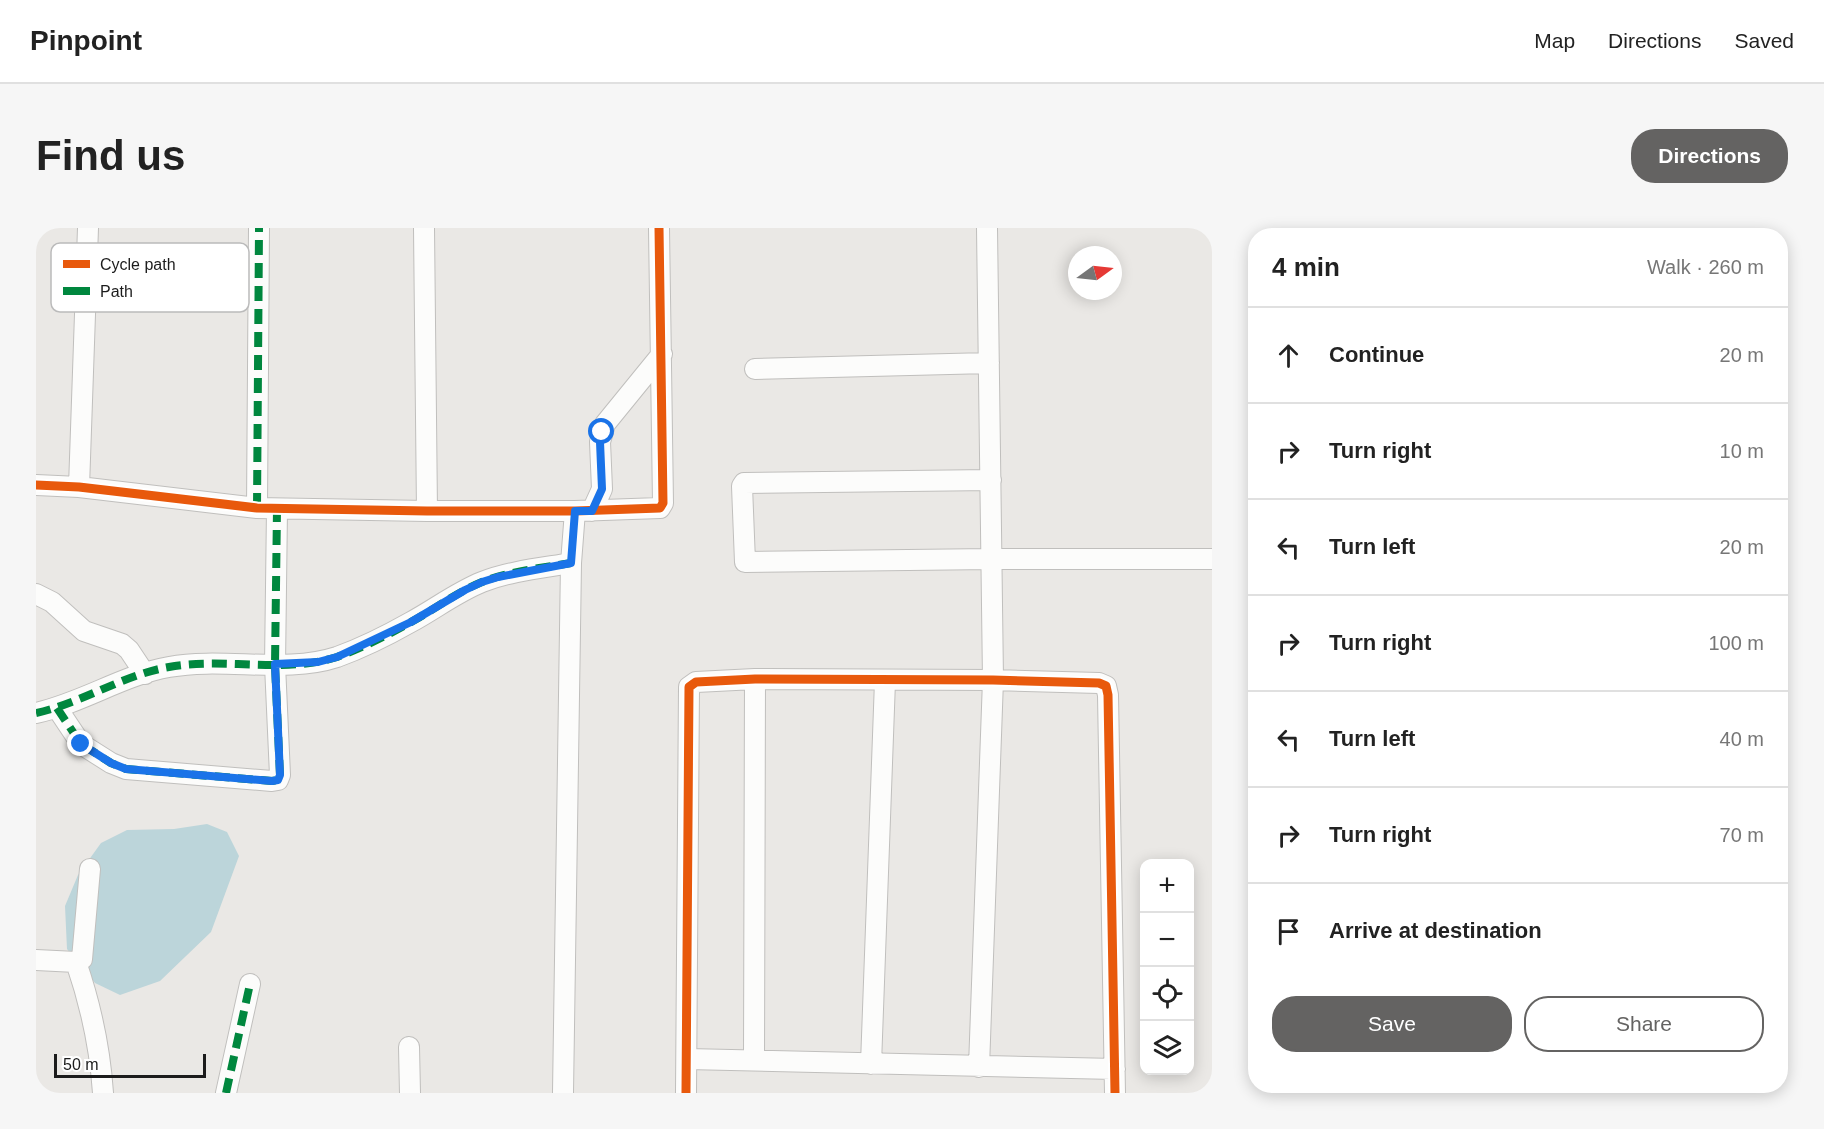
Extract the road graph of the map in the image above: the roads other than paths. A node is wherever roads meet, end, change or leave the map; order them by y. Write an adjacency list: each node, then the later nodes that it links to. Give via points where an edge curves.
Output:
1 (88, 228): 6 (street)
2 (259, 228): 14 (street)
3 (424, 228): 16 (street)
4 (659, 228): 8 (street)
5 (987, 228): 9 (street)
6 (87, 243)
7 (85, 312): 13 (street)
8 (663, 354): 17 (street, via 605,424 600,442 602,489); 17 (street, via 663,506)
9 (989, 363): 10 (street); 11 (street)
10 (755, 369)
11 (991, 480): 18 (street); 18 (street, via 742,486 745,563)
12 (36, 485): 13 (street)
13 (79, 487): 14 (street)
14 (257, 508): 15 (street)
15 (277, 509): 16 (street); 22 (street)
16 (427, 511): 17 (street)
17 (583, 511): 20 (street)
18 (991, 559): 19 (street); 25 (street)
19 (1212, 559)
20 (571, 563): 22 (street, via 482,582 337,657); 42 (street)
21 (36, 594): 23 (street, via 52,602 84,631 122,644)
22 (275, 664): 23 (street, via 220,662 169,667); 27 (street, via 280,775 276,781 126,769 81,744)
23 (145, 674): 27 (street)
24 (755, 679): 26 (street); 34 (street, via 696,681 689,687); 35 (street)
25 (993, 680): 26 (street); 37 (street); 38 (street, via 1106,686)
26 (885, 681): 36 (street)
27 (57, 708): 28 (street)
28 (36, 712)
29 (90, 868): 31 (street, via 83,957)
30 (36, 960): 31 (street)
31 (76, 962): 39 (street, via 93,1017)
32 (250, 984): 40 (street)
33 (409, 1047): 41 (street)
34 (687, 1059): 35 (street); 43 (street)
35 (754, 1060): 36 (street)
36 (871, 1064): 37 (street)
37 (979, 1067): 38 (street)
38 (1115, 1069): 44 (street)
39 (103, 1093)
40 (226, 1093)
41 (410, 1093)
42 (562, 1093)
43 (686, 1093)
44 (1115, 1093)

